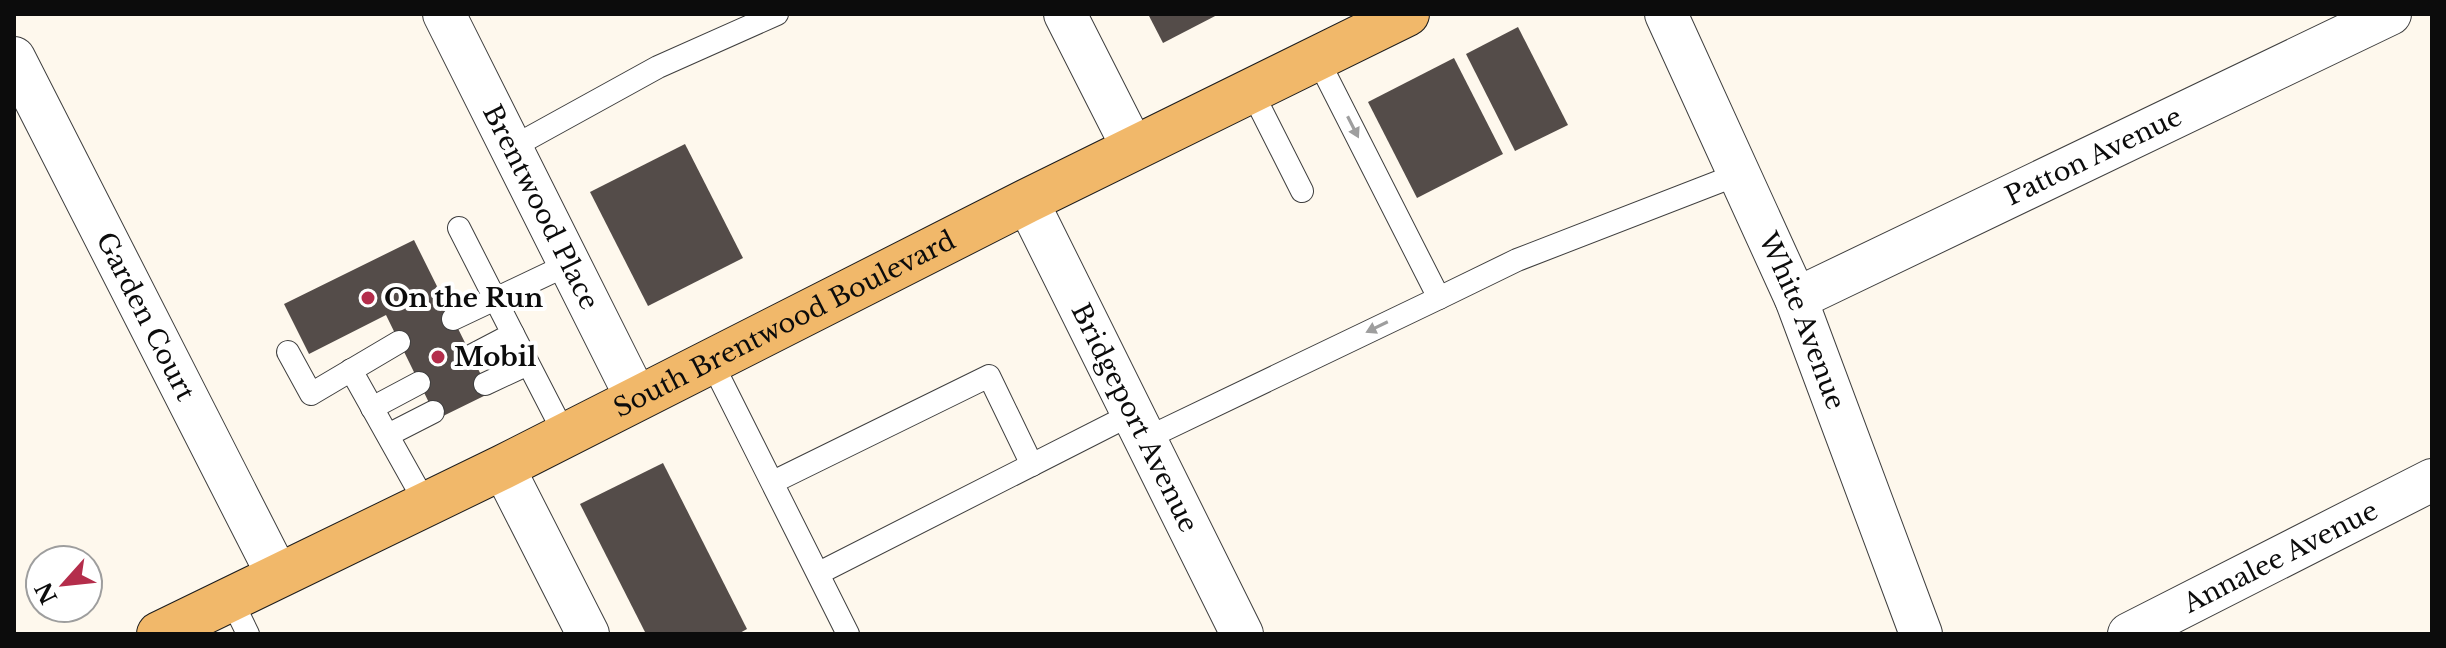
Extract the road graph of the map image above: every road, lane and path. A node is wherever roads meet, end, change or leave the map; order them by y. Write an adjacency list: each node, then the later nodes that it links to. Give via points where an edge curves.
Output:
1 (444, 14): 10 (street, Brentwood Place)
2 (777, 14): 10 (lane, via 658,67)
3 (1065, 14): 11 (street)
4 (1407, 14): 8 (main road, South Brentwood Boulevard)
5 (1666, 14): 12 (street, White Avenue)
6 (2390, 14): 19 (street, Patton Avenue)
7 (14, 58): 42 (street, Garden Court)
8 (1317, 58): 9 (main road, South Brentwood Boulevard); 17 (lane, one-way to 17)
9 (1251, 90): 11 (main road, South Brentwood Boulevard); 13 (lane)
10 (511, 148): 16 (street, Brentwood Place)
11 (1133, 148): 14 (main road, South Brentwood Boulevard)
12 (1739, 174): 17 (lane, via 1517,260); 19 (street, White Avenue)
13 (1302, 191)
14 (1027, 201): 25 (main road, South Brentwood Boulevard); 33 (street, Bridgeport Avenue)
15 (459, 228): 18 (lane)
16 (569, 264): 18 (lane); 30 (street, Brentwood Place)
17 (1439, 298): 33 (lane, one-way to 33)
18 (495, 299): 20 (lane); 21 (lane)
19 (1796, 299): 48 (street, White Avenue)
20 (453, 319)
21 (513, 334): 24 (lane); 26 (lane)
22 (399, 342): 27 (lane)
23 (288, 352): 27 (lane, via 311,394)
24 (471, 356)
25 (711, 361): 30 (main road, South Brentwood Boulevard); 39 (lane)
26 (528, 364): 29 (lane); 35 (lane)
27 (351, 370): 31 (lane)
28 (419, 383): 31 (lane)
29 (485, 384)
30 (637, 399): 35 (main road, South Brentwood Boulevard)
31 (372, 408): 34 (lane)
32 (433, 412): 34 (lane)
33 (1139, 426): 36 (lane); 47 (street, Bridgeport Avenue)
34 (388, 435): 40 (lane)
35 (565, 435): 37 (main road, South Brentwood Boulevard)
36 (1032, 465): 39 (lane, via 989,376); 41 (lane)
37 (503, 467): 40 (main road, South Brentwood Boulevard); 45 (street)
38 (2432, 480): 49 (street, Annalee Avenue)
39 (773, 482): 41 (lane)
40 (426, 504): 42 (main road, South Brentwood Boulevard)
41 (819, 573): 46 (lane)
42 (278, 576): 43 (main road, South Brentwood Boulevard)
43 (240, 616): 44 (main road, South Brentwood Boulevard)
44 (159, 634)
45 (588, 634)
46 (849, 634)
47 (1242, 634)
48 (1921, 634)
49 (2129, 634)

